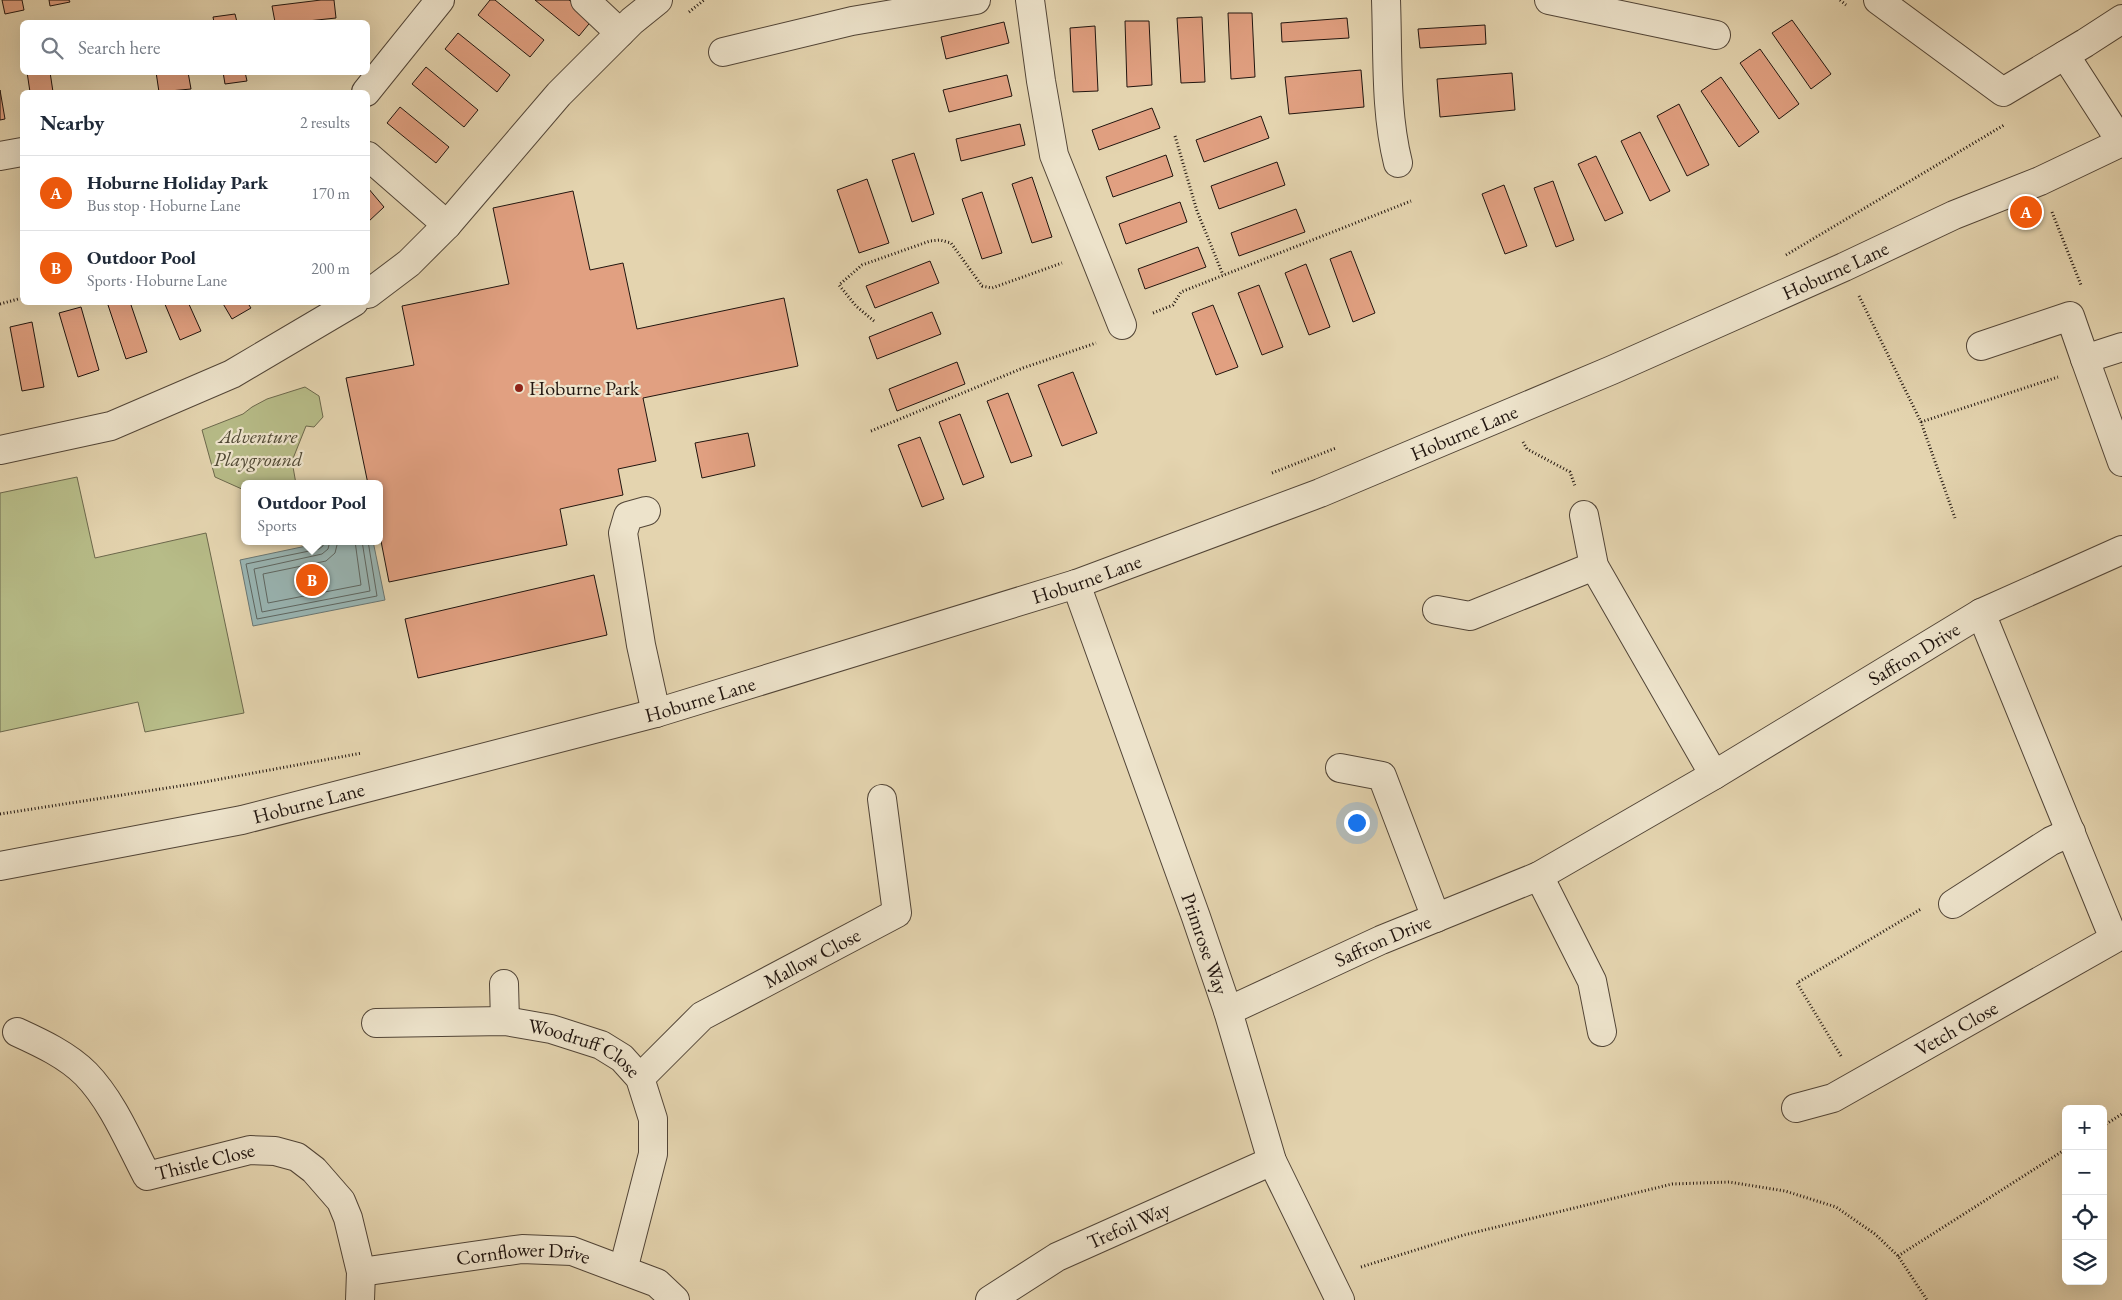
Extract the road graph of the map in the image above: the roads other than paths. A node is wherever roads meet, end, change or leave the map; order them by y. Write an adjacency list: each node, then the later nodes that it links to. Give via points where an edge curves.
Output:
1 (440, 0): 14 (street)
2 (585, 0): 10 (street)
3 (658, 0): 10 (street)
4 (976, 0): 12 (street, via 852,21)
5 (1030, 0): 23 (street, via 1054,155 1093,251)
6 (1386, 0): 19 (street, via 1390,95)
7 (1548, 0): 11 (street)
8 (1878, 0): 13 (street, via 2003,92)
9 (2122, 18): 13 (street)
10 (620, 33): 20 (street, via 559,94)
11 (1716, 35)
12 (723, 52)
13 (2064, 55): 15 (street)
14 (368, 90)
15 (2122, 142): 33 (street, Hoburne Lane, via 1612,370 1320,493)
16 (20, 152): 17 (street)
17 (0, 156)
18 (370, 158): 20 (street)
19 (1398, 163)
20 (447, 225): 21 (street, via 409,263)
21 (370, 292)
22 (349, 305): 27 (street, via 232,374 122,422)
23 (1112, 333)
24 (1981, 346): 26 (street, via 2070,316)
25 (2122, 347): 26 (street)
26 (2086, 364): 28 (street)
27 (0, 450)
28 (2122, 462)
29 (646, 511): 36 (street, via 628,516 622,534)
30 (1584, 515): 32 (street)
31 (2122, 550): 35 (street, Saffron Drive)
32 (1594, 566): 34 (street, via 1470,616); 38 (street)
33 (1076, 584): 36 (street, Hoburne Lane); 47 (street, Primrose Way)
34 (1437, 610)
35 (1981, 613): 38 (street, Saffron Drive); 40 (street, Vetch Close)
36 (656, 713): 41 (street, Hoburne Lane, via 242,820)
37 (1340, 768): 44 (street, via 1382,776)
38 (1714, 775): 42 (street, Saffron Drive)
39 (882, 798): 52 (street, Mallow Close, via 897,913 702,1016)
40 (2071, 832): 43 (street, via 2051,841); 45 (street, Vetch Close)
41 (0, 866)
42 (1539, 876): 44 (street, Saffron Drive); 51 (street, via 1592,980)
43 (1953, 904)
44 (1436, 918): 47 (street, Saffron Drive, via 1380,940)
45 (2118, 948): 53 (street, Vetch Close, via 1833,1098)
46 (504, 984): 48 (street, Woodruff Close)
47 (1228, 1011): 54 (street, Primrose Way)
48 (505, 1020): 49 (street, Woodruff Close); 52 (street, Woodruff Close, via 551,1029 602,1045 622,1058)
49 (376, 1023)
50 (17, 1032): 56 (street, Thistle Close, via 54,1050 85,1074 107,1101 147,1176 250,1150 275,1151 296,1157 314,1170 341,1200)
51 (1602, 1032)
52 (640, 1078): 55 (street, Woodruff Close, via 653,1119 653,1154)
53 (1796, 1108)
54 (1272, 1161): 57 (street, Primrose Way); 60 (street, Trefoil Way, via 1057,1258)
55 (623, 1270): 56 (street, Cornflower Drive, via 572,1251 522,1249); 59 (street, Cornflower Drive, via 657,1283)
56 (361, 1272): 58 (street, Thistle Close)
57 (1334, 1289)
58 (360, 1300)
59 (675, 1300)
60 (990, 1300)

